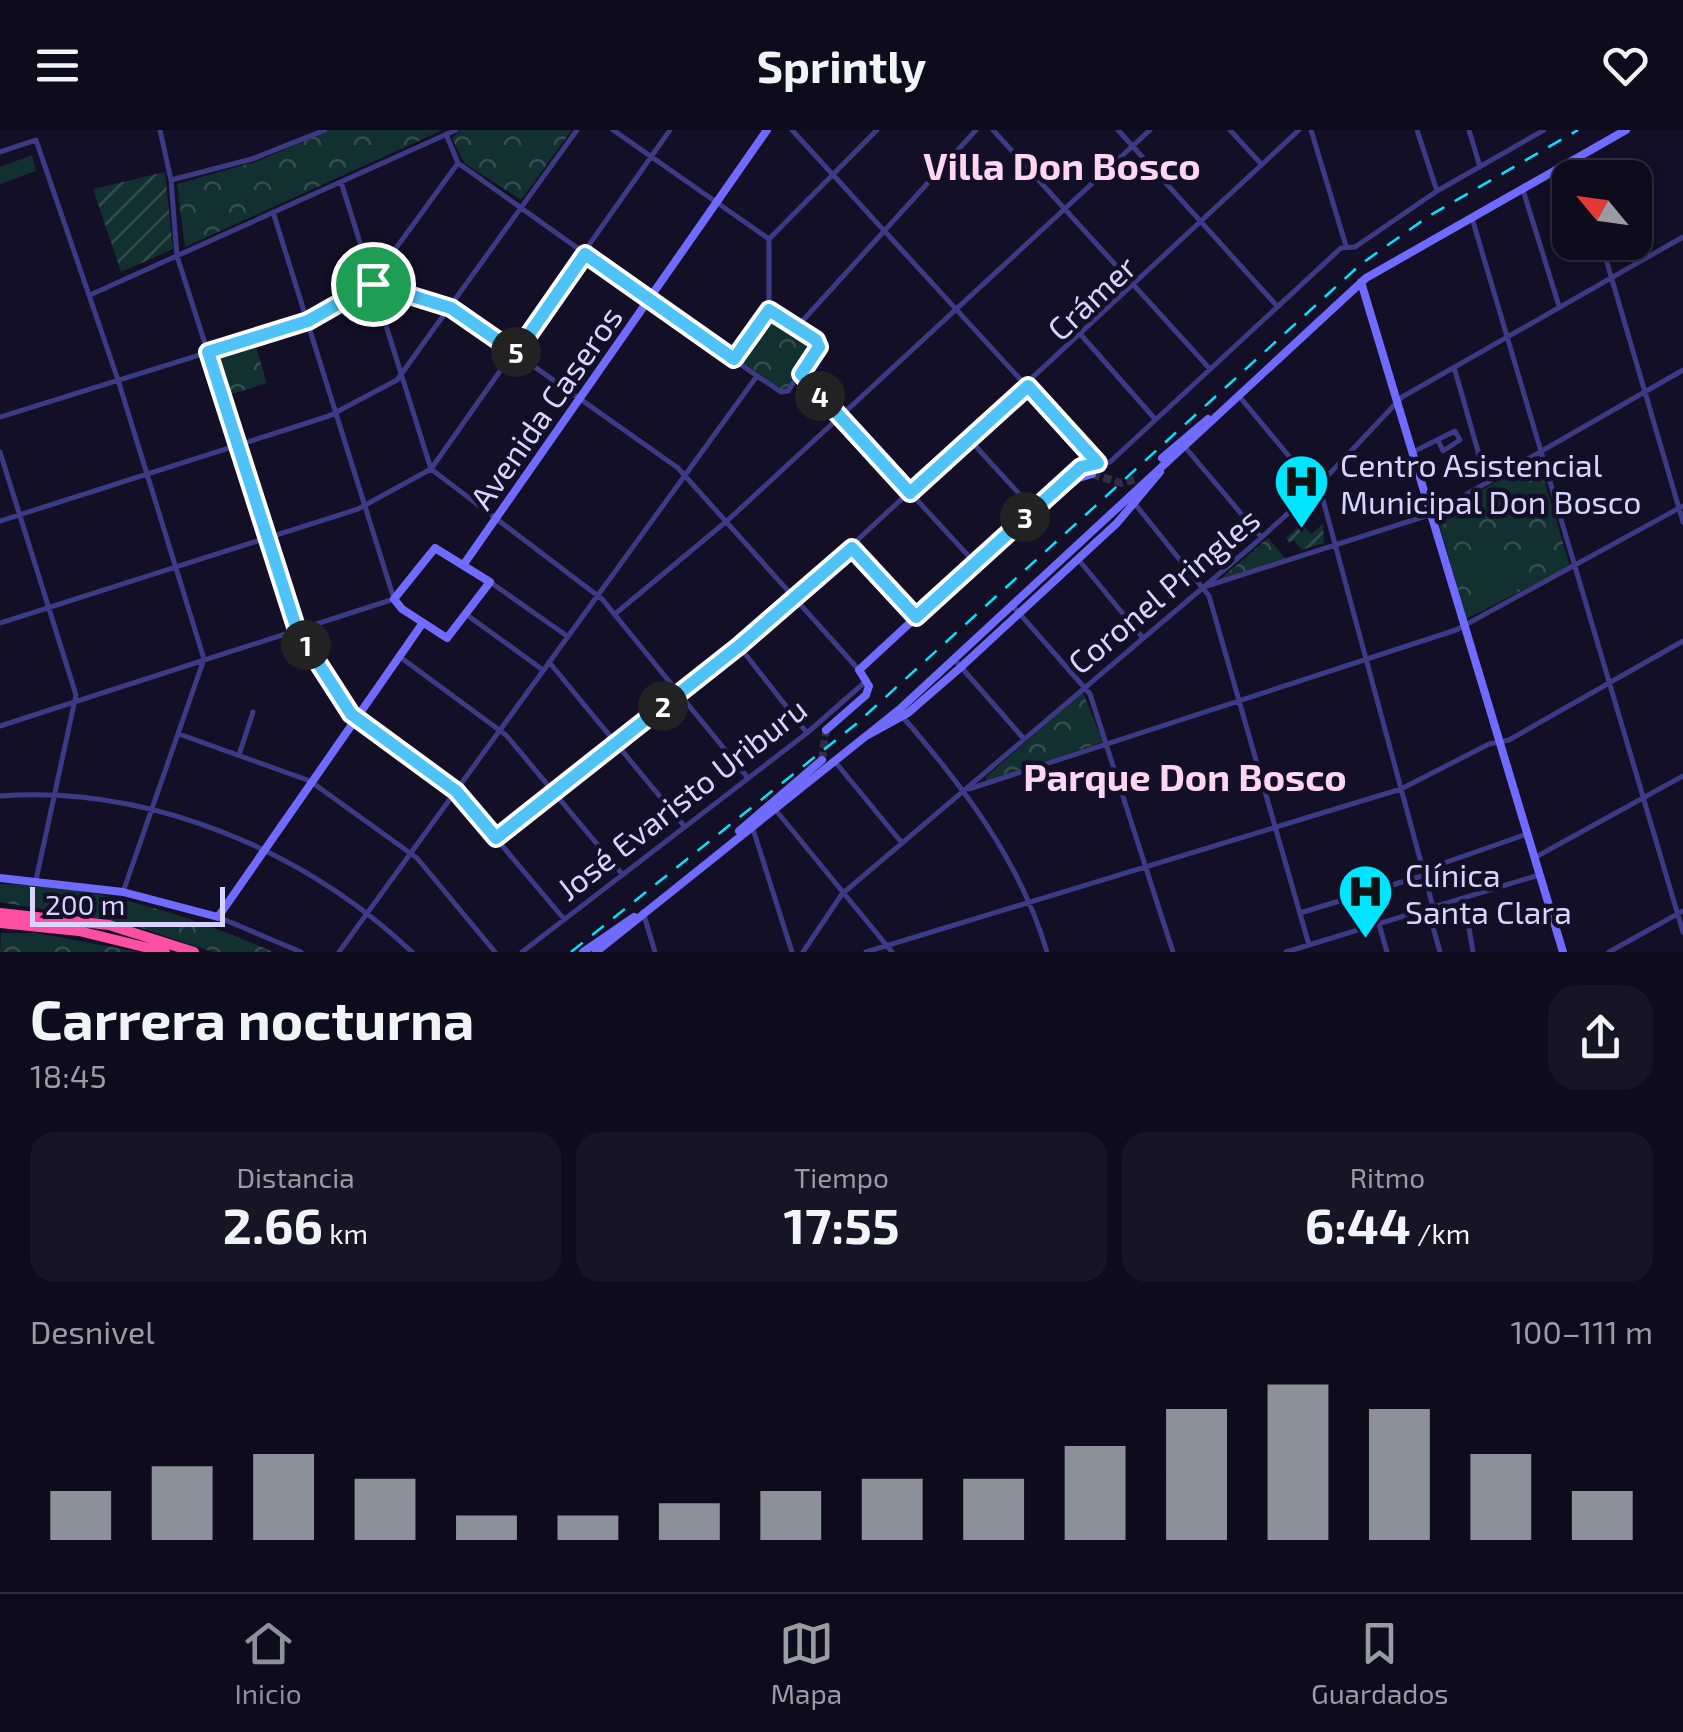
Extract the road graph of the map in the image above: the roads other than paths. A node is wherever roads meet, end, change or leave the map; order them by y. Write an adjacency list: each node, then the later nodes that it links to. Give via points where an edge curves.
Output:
1 (160, 130): 30 (street)
2 (325, 130): 30 (street, via 252,159)
3 (456, 130): 21 (street)
4 (577, 130): 35 (street)
5 (613, 130): 24 (street)
6 (670, 130): 24 (street)
7 (767, 130): 34 (street, Avenida Caseros)
8 (792, 130): 29 (street)
9 (878, 130): 29 (street)
10 (976, 130): 40 (street)
11 (992, 130): 36 (street)
12 (1118, 130): 22 (street)
13 (1150, 130): 22 (street)
14 (1230, 130): 27 (street)
15 (1299, 130): 27 (street, Crámer)
16 (1311, 130): 43 (street)
17 (1416, 130): 33 (street)
18 (1469, 130): 28 (street)
19 (1544, 130): 28 (street)
20 (1626, 130): 25 (street)
21 (446, 134): 26 (street); 31 (street)
22 (1133, 146): 36 (street); 39 (street)
23 (0, 152): 51 (street, via 36,140)
24 (652, 157): 34 (street); 44 (street)
25 (1576, 159): 32 (street)
26 (458, 163): 35 (street); 49 (street)
27 (1262, 165): 39 (street, Crámer)
28 (1480, 167): 33 (street)
29 (836, 177): 40 (street); 42 (street)
30 (171, 180): 45 (street)
31 (341, 182): 37 (street); 49 (street)
32 (1523, 190): 38 (street); 54 (street)
33 (1437, 191): 43 (street, via 1355,247)
34 (718, 202): 42 (street); 52 (street, Avenida Caseros)
35 (522, 208): 44 (street); 55 (street)
36 (1066, 210): 50 (street); 56 (street)
37 (274, 212): 45 (street); 58 (street)
38 (1472, 218): 48 (street); 61 (street)
39 (1203, 222): 50 (street, Crámer); 53 (street)
40 (885, 231): 56 (street); 59 (street)
41 (1683, 237): 47 (street, Coronel Pringles)
42 (770, 239): 57 (street)
43 (1346, 246): 53 (street)
44 (585, 254): 52 (street); 63 (street)
45 (178, 256): 51 (street); 62 (street)
46 (1606, 260): 47 (street)
47 (1611, 277): 54 (street, Coronel Pringles); 73 (street)
48 (1361, 282): 74 (street); 76 (street)
49 (373, 284): 55 (street); 58 (street); 69 (street)
50 (1136, 286): 60 (street, Crámer); 66 (street)
51 (90, 294): 71 (street)
52 (652, 299): 64 (street); 75 (street, Avenida Caseros)
53 (1278, 306): 66 (street)
54 (1560, 307): 61 (street, Coronel Pringles)
55 (451, 308): 63 (street); 69 (street)
56 (957, 309): 72 (street); 80 (street)
57 (769, 310): 59 (street); 64 (street)
58 (308, 321): 62 (street); 78 (street)
59 (796, 328): 68 (street, via 819,347)
60 (1082, 336): 72 (street, Crámer); 81 (street)
61 (1506, 338): 65 (street, Coronel Pringles); 89 (street)
62 (208, 352): 71 (street); 84 (street)
63 (516, 353): 75 (street); 92 (street)
64 (734, 359): 70 (street)
65 (1454, 367): 76 (street, Coronel Pringles); 97 (street)
66 (1210, 369): 81 (street)
67 (1683, 370): 73 (street)
68 (801, 374): 70 (street, via 781,392); 80 (street)
69 (402, 376): 78 (street); 92 (street)
70 (756, 376): 94 (street)
71 (118, 380): 79 (street); 93 (street)
72 (1028, 386): 82 (street, Crámer); 87 (street)
73 (1645, 391): 89 (street); 102 (street)
74 (1239, 396): 77 (street); 98 (street)
75 (581, 398): 94 (street); 106 (street, Avenida Caseros)
76 (1398, 400): 88 (street); 98 (street, Coronel Pringles)
77 (1229, 406): 85 (street); 96 (street)
78 (336, 413): 84 (street); 101 (street)
79 (0, 417)
80 (840, 418): 99 (street); 107 (street)
81 (1155, 419): 90 (street, via 1110,462)
82 (969, 439): 99 (street, Crámer); 103 (street)
83 (1438, 440): 88 (street)
84 (238, 444): 93 (street); 112 (street)
85 (1182, 448): 100 (street); 111 (street)
86 (0, 452): 105 (street)
87 (1087, 452): 90 (street); 91 (street)
88 (1413, 452): 104 (street)
89 (1540, 452): 97 (street); 119 (street)
90 (1098, 463): 91 (street)
91 (1081, 467): 103 (street)
92 (431, 469): 101 (street); 106 (street)
93 (146, 474): 105 (street); 118 (street)
94 (686, 474): 107 (street); 122 (street)
95 (1092, 474): 110 (street)
96 (1137, 480)
97 (1487, 483): 104 (street)
98 (1317, 487): 111 (street, Coronel Pringles); 113 (street)
99 (910, 493): 114 (street, Crámer); 116 (street)
100 (1131, 499): 115 (street); 121 (street)
101 (366, 506): 112 (street); 124 (street)
102 (1681, 508): 109 (street); 119 (street)
103 (1033, 509): 110 (street)
104 (1432, 514): 113 (street); 133 (street)
105 (19, 515): 108 (street); 126 (street)
106 (496, 519): 117 (street, Avenida Caseros); 122 (street)
107 (728, 520): 123 (street); 129 (street)
108 (0, 521)
109 (1683, 522)
110 (1013, 528): 116 (street)
111 (1261, 538): 121 (street, Coronel Pringles)
112 (268, 539): 118 (street); 134 (street)
113 (1336, 546): 121 (street); 141 (street)
114 (852, 548): 123 (street, Crámer); 130 (street)
115 (1075, 555): 125 (street); 127 (street); 136 (street)
116 (975, 563): 130 (street)
117 (464, 564): 120 (street); 124 (street, via 435,548)
118 (174, 568): 126 (street); 142 (street)
119 (1575, 568): 133 (street); 149 (street)
120 (490, 582): 128 (street); 135 (street)
121 (1204, 587): 136 (street, Coronel Pringles); 152 (street)
122 (597, 595): 129 (street); 135 (street)
123 (796, 598): 138 (street, Crámer); 146 (street)
124 (394, 599): 132 (street); 134 (street)
125 (1012, 605): 127 (street); 140 (street)
126 (50, 607): 131 (street); 153 (street)
127 (1019, 613): 144 (street); 150 (street)
128 (467, 614): 132 (street, via 442,638); 145 (street)
129 (614, 614): 151 (street)
130 (916, 617): 146 (street)
131 (0, 623)
132 (422, 624): 139 (street)
133 (1465, 625): 141 (street); 166 (street)
134 (297, 630): 142 (street); 157 (street)
135 (567, 636): 143 (street)
136 (1143, 638): 150 (street, Coronel Pringles)
137 (1683, 641): 149 (street)
138 (739, 646): 151 (street, Crámer); 162 (street)
139 (400, 657): 157 (street); 159 (street)
140 (954, 659): 144 (street); 147 (street)
141 (1368, 659): 152 (street); 174 (street)
142 (204, 660): 153 (street); 161 (street)
143 (549, 662): 145 (street); 165 (street)
144 (961, 667): 154 (street); 164 (street)
145 (543, 670): 159 (street)
146 (859, 670): 148 (street)
147 (935, 676): 154 (street); 163 (street)
148 (866, 678): 160 (street, via 866,695); 162 (street, José Evaristo Uriburu)
149 (1607, 684): 166 (street); 180 (street)
150 (1085, 687): 164 (street, Coronel Pringles); 167 (street)
151 (679, 693): 165 (street, Crámer); 172 (street)
152 (1240, 700): 167 (street); 185 (street)
153 (76, 702): 158 (street); 178 (street)
154 (911, 710): 156 (street)
155 (253, 712): 168 (street)
156 (900, 714): 163 (street); 175 (street)
157 (355, 718): 173 (street); 176 (street)
158 (0, 726)
159 (500, 730): 176 (street); 177 (street)
160 (826, 730)
161 (180, 734): 168 (street); 181 (street)
162 (808, 734): 172 (street, José Evaristo Uriburu)
163 (864, 736): 170 (street)
164 (1024, 740): 175 (street, Coronel Pringles)
165 (617, 742): 177 (street, Crámer); 183 (street)
166 (1499, 742): 174 (street); 186 (street)
167 (1108, 744): 175 (street); 193 (street)
168 (239, 755): 173 (street)
169 (822, 760): 188 (street, via 751,817)
170 (834, 760): 182 (street); 189 (street)
171 (1683, 776): 180 (street)
172 (748, 778): 183 (street, José Evaristo Uriburu)
173 (310, 781): 190 (street); 191 (street)
174 (1402, 789): 185 (street); 194 (street)
175 (966, 790): 189 (street, Coronel Pringles); 203 (street)
176 (456, 791): 187 (street); 191 (street)
177 (554, 792): 187 (street, Crámer); 195 (street)
178 (56, 793): 179 (street); 181 (street); 198 (street)
179 (0, 796)
180 (1644, 799): 192 (street); 205 (street)
181 (153, 808): 190 (street); 199 (street)
182 (774, 808): 184 (street); 200 (street)
183 (685, 826): 195 (street, José Evaristo Uriburu)
184 (752, 826): 188 (street); 228 (street)
185 (1276, 827): 193 (street); 208 (street)
186 (1527, 834): 192 (street); 194 (street)
187 (496, 838): 211 (street)
188 (734, 839): 207 (street)
189 (902, 843): 200 (street, Coronel Pringles)
190 (263, 849): 206 (street); 210 (street)
191 (410, 852): 206 (street); 223 (street)
192 (1534, 858): 196 (street)
193 (1148, 867): 203 (street); 217 (street)
194 (1424, 872): 201 (street); 204 (street)
195 (622, 874): 211 (street, José Evaristo Uriburu)
196 (1539, 875): 202 (street); 236 (street)
197 (0, 878): 198 (street)
198 (36, 880): 199 (street)
199 (123, 892): 210 (street)
200 (842, 894): 216 (street); 229 (street, Coronel Pringles)
201 (1363, 894): 208 (street); 209 (street)
202 (1464, 898): 204 (street); 235 (street)
203 (1032, 902): 216 (street); 231 (street)
204 (1431, 908): 213 (street); 234 (street)
205 (1680, 912): 214 (street); 237 (street)
206 (367, 913): 221 (street); 222 (street)
207 (640, 913): 225 (street); 226 (street); 227 (street)
208 (1300, 913): 215 (street)
209 (1370, 915)
210 (218, 917): 220 (street)
211 (564, 920): 224 (street, José Evaristo Uriburu)
212 (1, 921): 218 (highway); 219 (highway, via 109,925)
213 (1380, 924): 215 (street); 233 (street)
214 (1683, 932)
215 (1309, 946): 232 (street)
216 (889, 949): 230 (street)
217 (1171, 951)
218 (165, 952)
219 (194, 952)
220 (300, 952)
221 (339, 952)
222 (412, 952)
223 (495, 952)
224 (522, 952)
225 (584, 952)
226 (596, 952)
227 (655, 952)
228 (792, 952)
229 (803, 952)
230 (866, 952)
231 (1047, 952)
232 (1286, 952)
233 (1388, 952)
234 (1440, 952)
235 (1473, 952)
236 (1563, 952)
237 (1609, 952)

